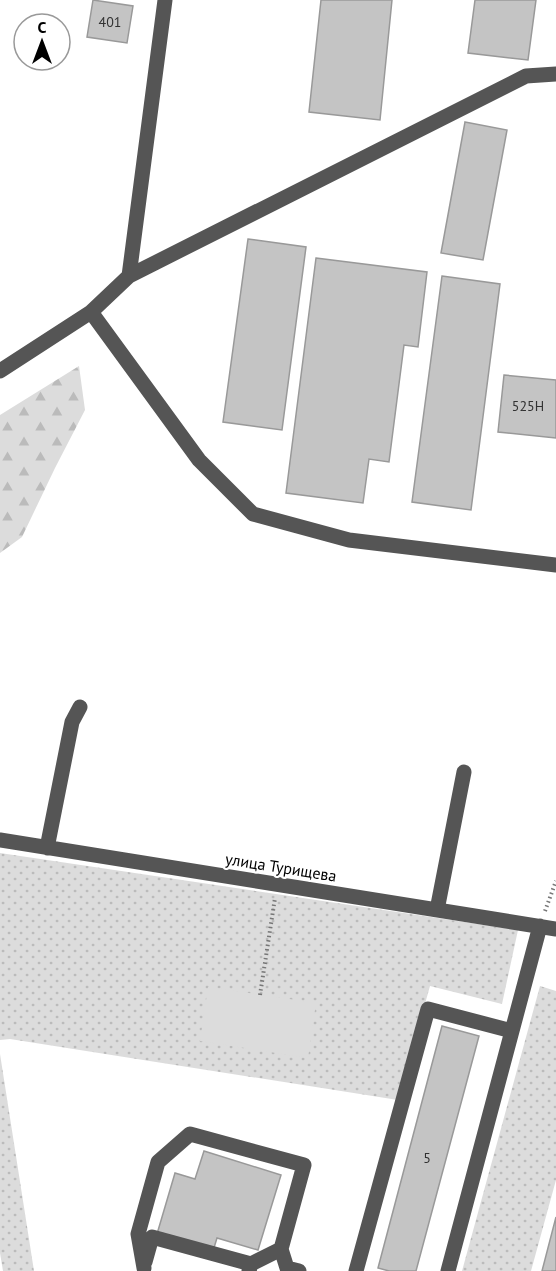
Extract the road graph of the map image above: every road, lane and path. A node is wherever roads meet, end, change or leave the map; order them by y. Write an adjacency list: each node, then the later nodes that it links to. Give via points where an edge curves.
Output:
1 (165, 0): 3 (street)
2 (556, 74): 3 (street, via 526,76)
3 (129, 276): 4 (street)
4 (91, 312): 5 (street); 6 (street, via 199,460 253,514 349,540)
5 (0, 371)
6 (556, 565)
7 (80, 707): 10 (street, via 72,722)
8 (464, 772): 13 (street)
9 (0, 840): 10 (street, улица Турищева)
10 (46, 848): 12 (street, улица Турищева)
11 (556, 881): 14 (path)
12 (278, 884): 13 (street, улица Турищева); 16 (path)
13 (437, 910): 14 (street, улица Турищева)
14 (540, 926): 15 (street, улица Турищева); 17 (street)
15 (556, 928)
16 (260, 995)
17 (512, 1031): 22 (street, via 428,1009); 23 (street)
18 (281, 1249): 19 (street); 20 (street, via 304,1166 190,1134 158,1162 138,1234); 21 (street, via 287,1268)
19 (250, 1268): 20 (street, via 152,1237)
20 (143, 1269)
21 (299, 1271)
22 (356, 1271)
23 (448, 1271)

